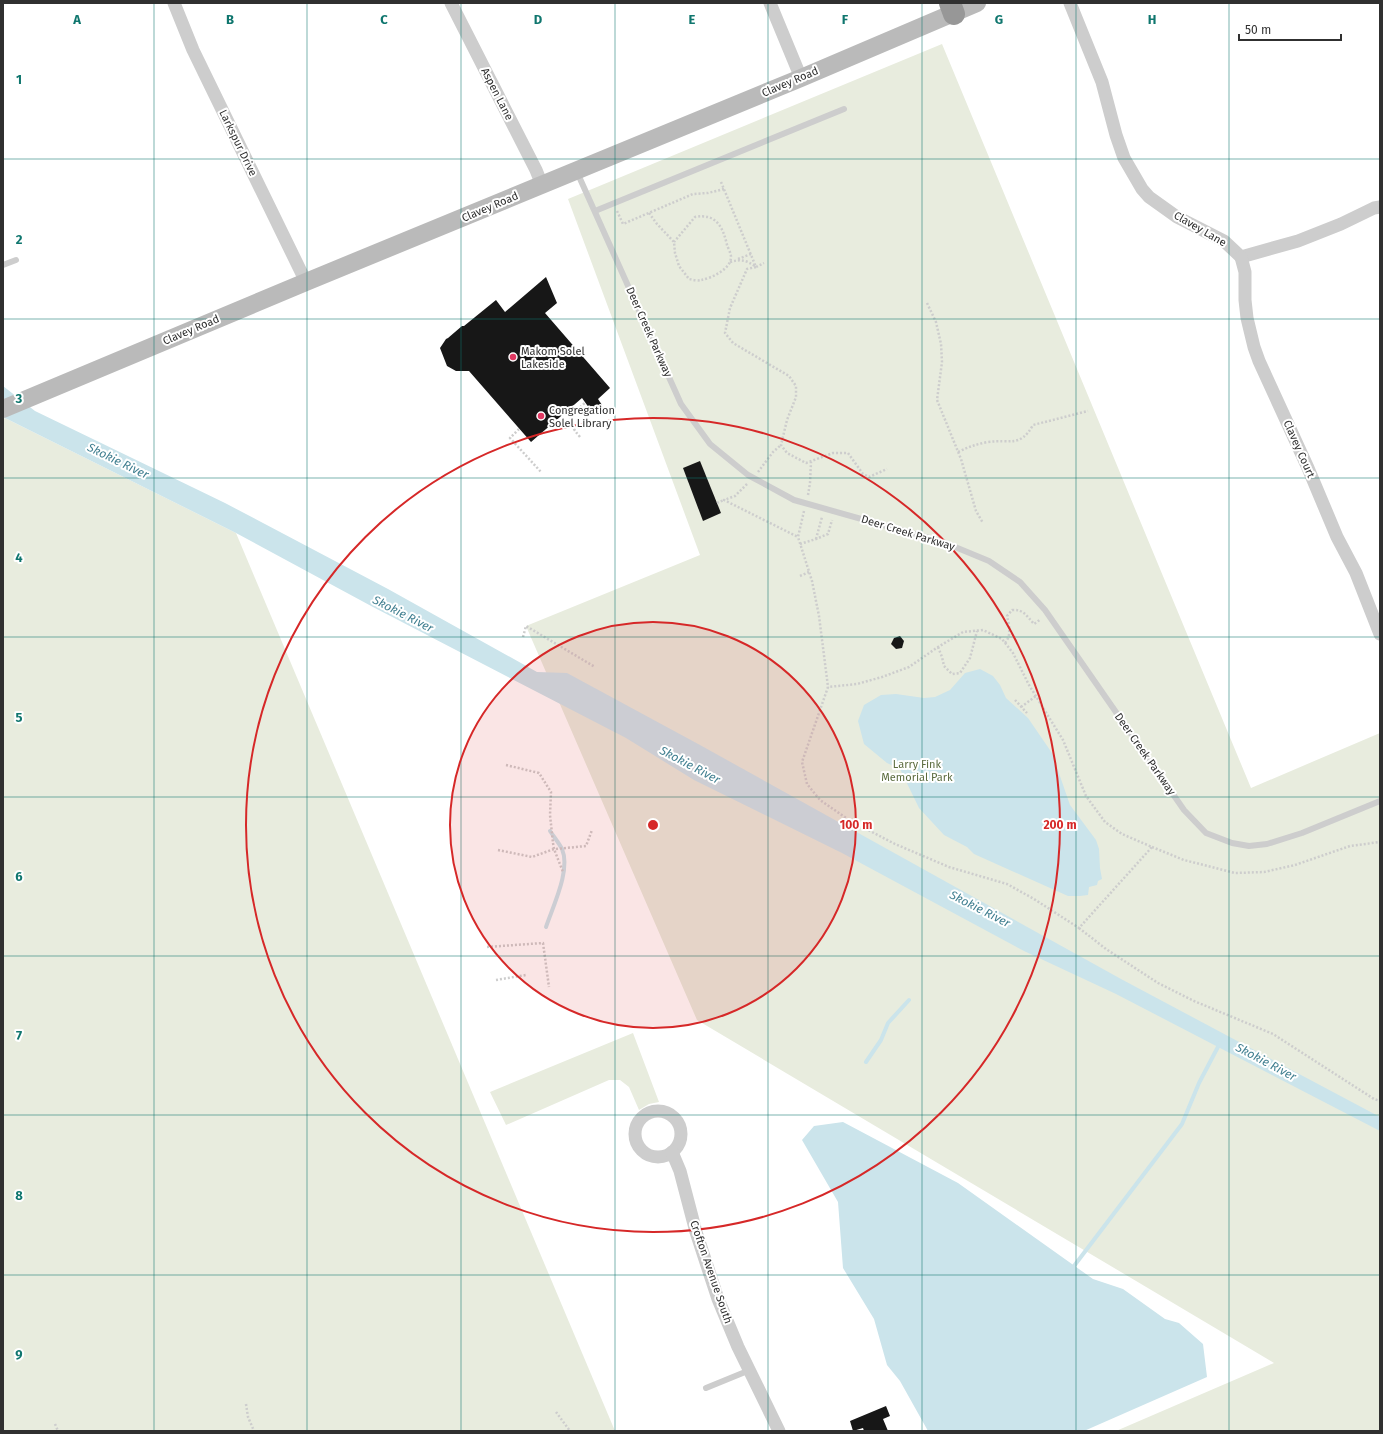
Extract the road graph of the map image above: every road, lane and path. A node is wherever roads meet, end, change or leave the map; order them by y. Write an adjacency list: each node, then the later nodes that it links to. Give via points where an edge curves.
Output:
1 (174, 3): 26 (street, Larkspur Drive, via 193,50)
2 (451, 3): 11 (street, Aspen Lane)
3 (770, 3): 7 (street)
4 (977, 3): 6 (main road, Clavey Road)
5 (1070, 3): 19 (street, Clavey Lane, via 1102,82 1124,158 1142,189 1177,217 1224,241)
6 (952, 8): 7 (main road, Clavey Road)
7 (801, 78): 9 (main road, Clavey Road)
8 (844, 109): 14 (lane)
9 (577, 171): 11 (main road, Clavey Road); 14 (lane, Deer Creek Parkway)
10 (721, 182): 12 (path)
11 (542, 185): 26 (main road, Clavey Road)
12 (724, 189): 16 (path, via 708,194 693,194); 18 (path)
13 (1380, 207): 19 (street, via 1298,240)
14 (595, 211): 38 (lane, Deer Creek Parkway, via 681,404 710,444)
15 (617, 211): 16 (path, via 623,224)
16 (649, 213): 17 (path)
17 (674, 242): 22 (path, via 679,266 689,279 700,281 722,272); 22 (path, via 694,217 703,216 714,220 726,236 731,257)
18 (751, 254): 20 (path); 25 (path)
19 (1241, 258): 52 (street, Clavey Court, via 1245,272 1247,318 1259,361 1356,573)
20 (738, 259): 22 (path); 25 (path)
21 (16, 260): 24 (lane)
22 (729, 262)
23 (764, 263): 25 (path)
24 (3, 265)
25 (756, 267): 33 (path, via 747,270 730,308 725,333 733,343 789,376 796,386 796,397)
26 (306, 282): 29 (main road, Clavey Road)
27 (928, 303): 34 (path, via 941,344 942,362 937,400)
28 (586, 402): 32 (path, via 570,418 571,426)
29 (3, 409)
30 (1088, 411): 34 (path, via 1033,425 1028,434 1017,441 989,442 973,445)
31 (520, 429): 37 (path, via 510,438)
32 (580, 437)
33 (781, 445): 35 (path, via 787,453 806,463); 38 (path)
34 (958, 452): 44 (path, via 976,511)
35 (811, 462): 36 (path, via 833,453 848,453 863,474 869,477); 41 (path)
36 (887, 469)
37 (541, 472)
38 (753, 478): 39 (path, via 735,496); 41 (lane, Deer Creek Parkway, via 794,500)
39 (724, 500): 40 (path); 45 (path)
40 (717, 503)
41 (806, 503): 42 (lane, Deer Creek Parkway); 45 (path)
42 (825, 509): 43 (lane, Deer Creek Parkway); 46 (path)
43 (834, 511): 46 (path, via 828,534); 50 (lane, Deer Creek Parkway, via 943,542 989,561 1020,582)
44 (983, 523)
45 (798, 537): 47 (path)
46 (816, 539): 47 (path)
47 (800, 544): 48 (path)
48 (809, 572): 49 (path); 57 (path, via 819,616)
49 (800, 576)
50 (1048, 613): 54 (path, via 1034,624 1018,609 1012,610 1007,616 1010,633); 63 (lane, Deer Creek Parkway, via 1184,810 1206,833 1232,843 1249,846 1267,844 1302,833)
51 (977, 631): 54 (path, via 983,630); 55 (path, via 963,632); 55 (path, via 970,658 960,672 952,674 944,666)
52 (1380, 634)
53 (523, 637): 56 (path, via 526,626)
54 (1006, 643): 58 (path)
55 (938, 647): 57 (path, via 909,667 882,678 857,684)
56 (595, 668)
57 (828, 686): 70 (path, via 802,762 807,784 820,800 849,820 895,844 949,867 1007,884)
58 (1036, 696): 60 (path); 66 (path, via 1063,740 1086,796 1105,822 1122,834)
59 (1015, 700): 60 (path)
60 (1021, 707): 61 (path)
61 (1027, 713)
62 (506, 765): 67 (path, via 539,773 551,792 550,815)
63 (1380, 801)
64 (592, 830): 67 (path, via 586,846)
65 (1380, 842): 66 (path, via 1350,846 1295,865 1264,872 1235,873 1184,860)
66 (1152, 847): 70 (path)
67 (554, 849): 68 (path, via 532,857); 69 (path)
68 (498, 850)
69 (563, 872)
70 (1079, 928): 75 (path, via 1158,983 1273,1034)
71 (487, 947): 74 (path, via 544,943)
72 (526, 975): 73 (path)
73 (496, 980)
74 (549, 986)
75 (1380, 1101)
76 (672, 1152): 77 (street, Crofton Avenue South, via 718,1299)
77 (750, 1370): 78 (lane); 85 (street, Crofton Avenue South)
78 (706, 1388)
79 (246, 1404): 83 (path)
80 (556, 1412): 84 (path)
81 (54, 1424): 82 (path)
82 (58, 1431)
83 (254, 1431)
84 (570, 1431)
85 (779, 1431)

